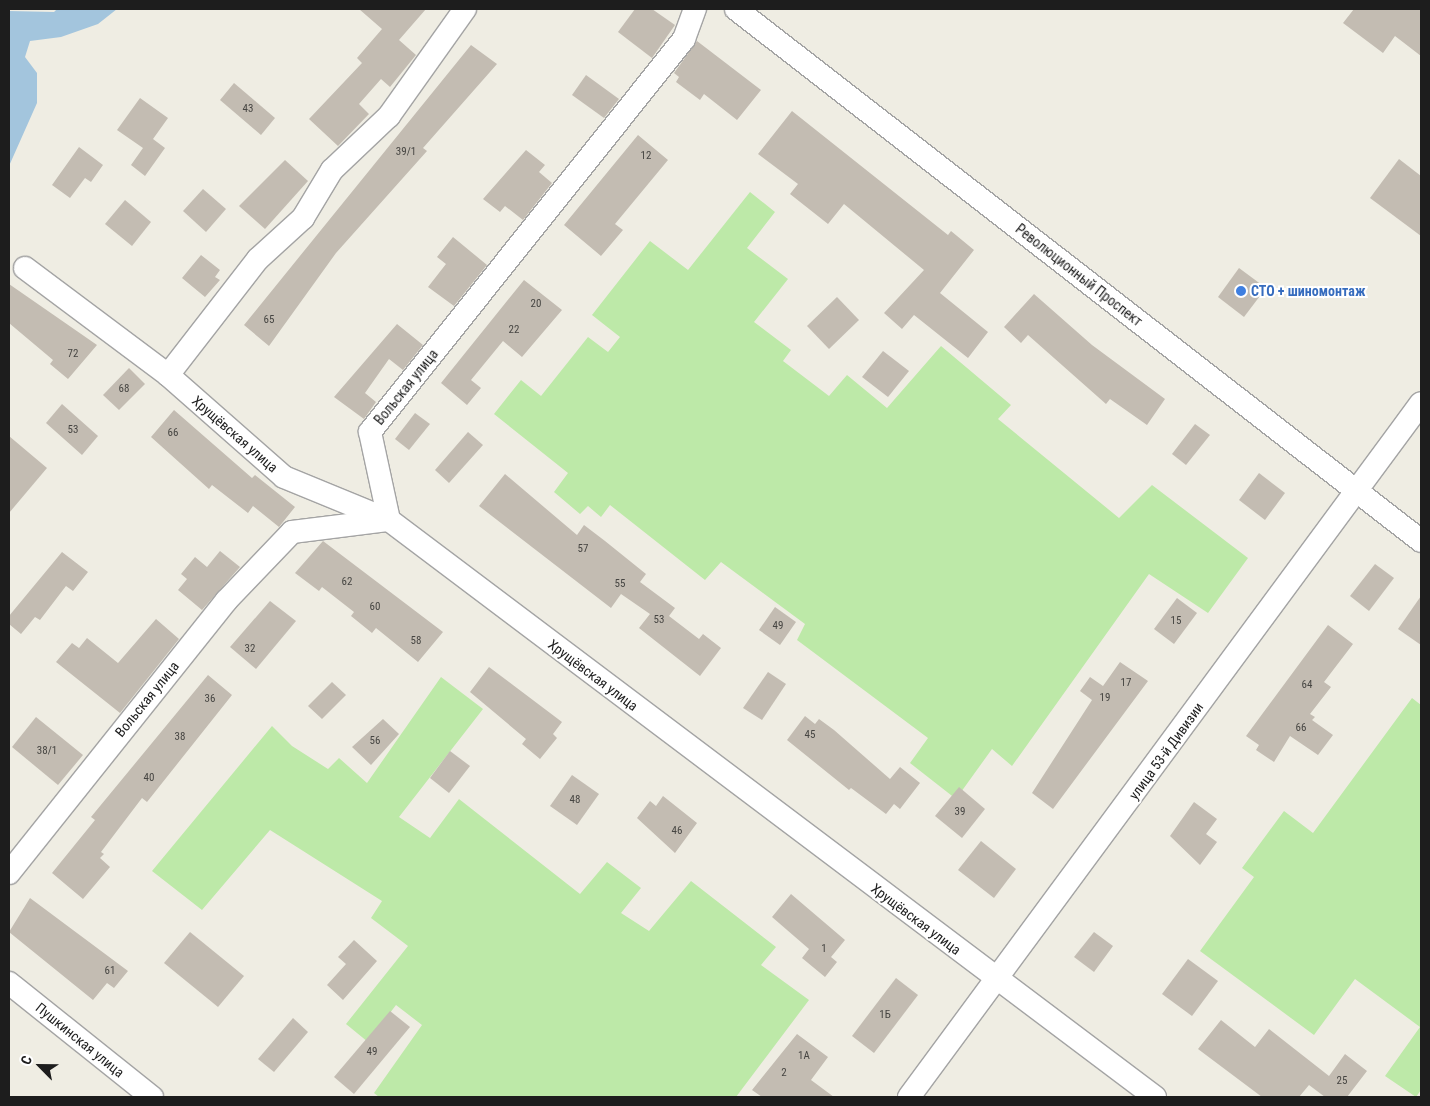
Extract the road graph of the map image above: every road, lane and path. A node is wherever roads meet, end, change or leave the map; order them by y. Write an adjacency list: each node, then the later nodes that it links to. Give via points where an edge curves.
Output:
1 (465, 9): 5 (street, via 389,116 332,170 303,218 258,259)
2 (695, 9): 8 (street, Вольская улица, via 684,39 370,432)
3 (736, 9): 7 (street, Революционный Проспект)
4 (25, 268): 5 (street, Хрущёвская улица)
5 (168, 375): 8 (street, Хрущёвская улица, via 284,478)
6 (1421, 403): 7 (street, улица 53-й Дивизии)
7 (1357, 491): 9 (street, Революционный Проспект); 11 (street, улица 53-й Дивизии)
8 (389, 520): 10 (street, Вольская улица, via 292,532 226,601); 11 (street, Хрущёвская улица)
9 (1421, 541)
10 (9, 873)
11 (998, 981): 14 (street, улица 53-й Дивизии); 15 (street, Хрущёвская улица)
12 (9, 983): 13 (street, Пушкинская улица)
13 (152, 1097)
14 (909, 1097)
15 (1155, 1097)

